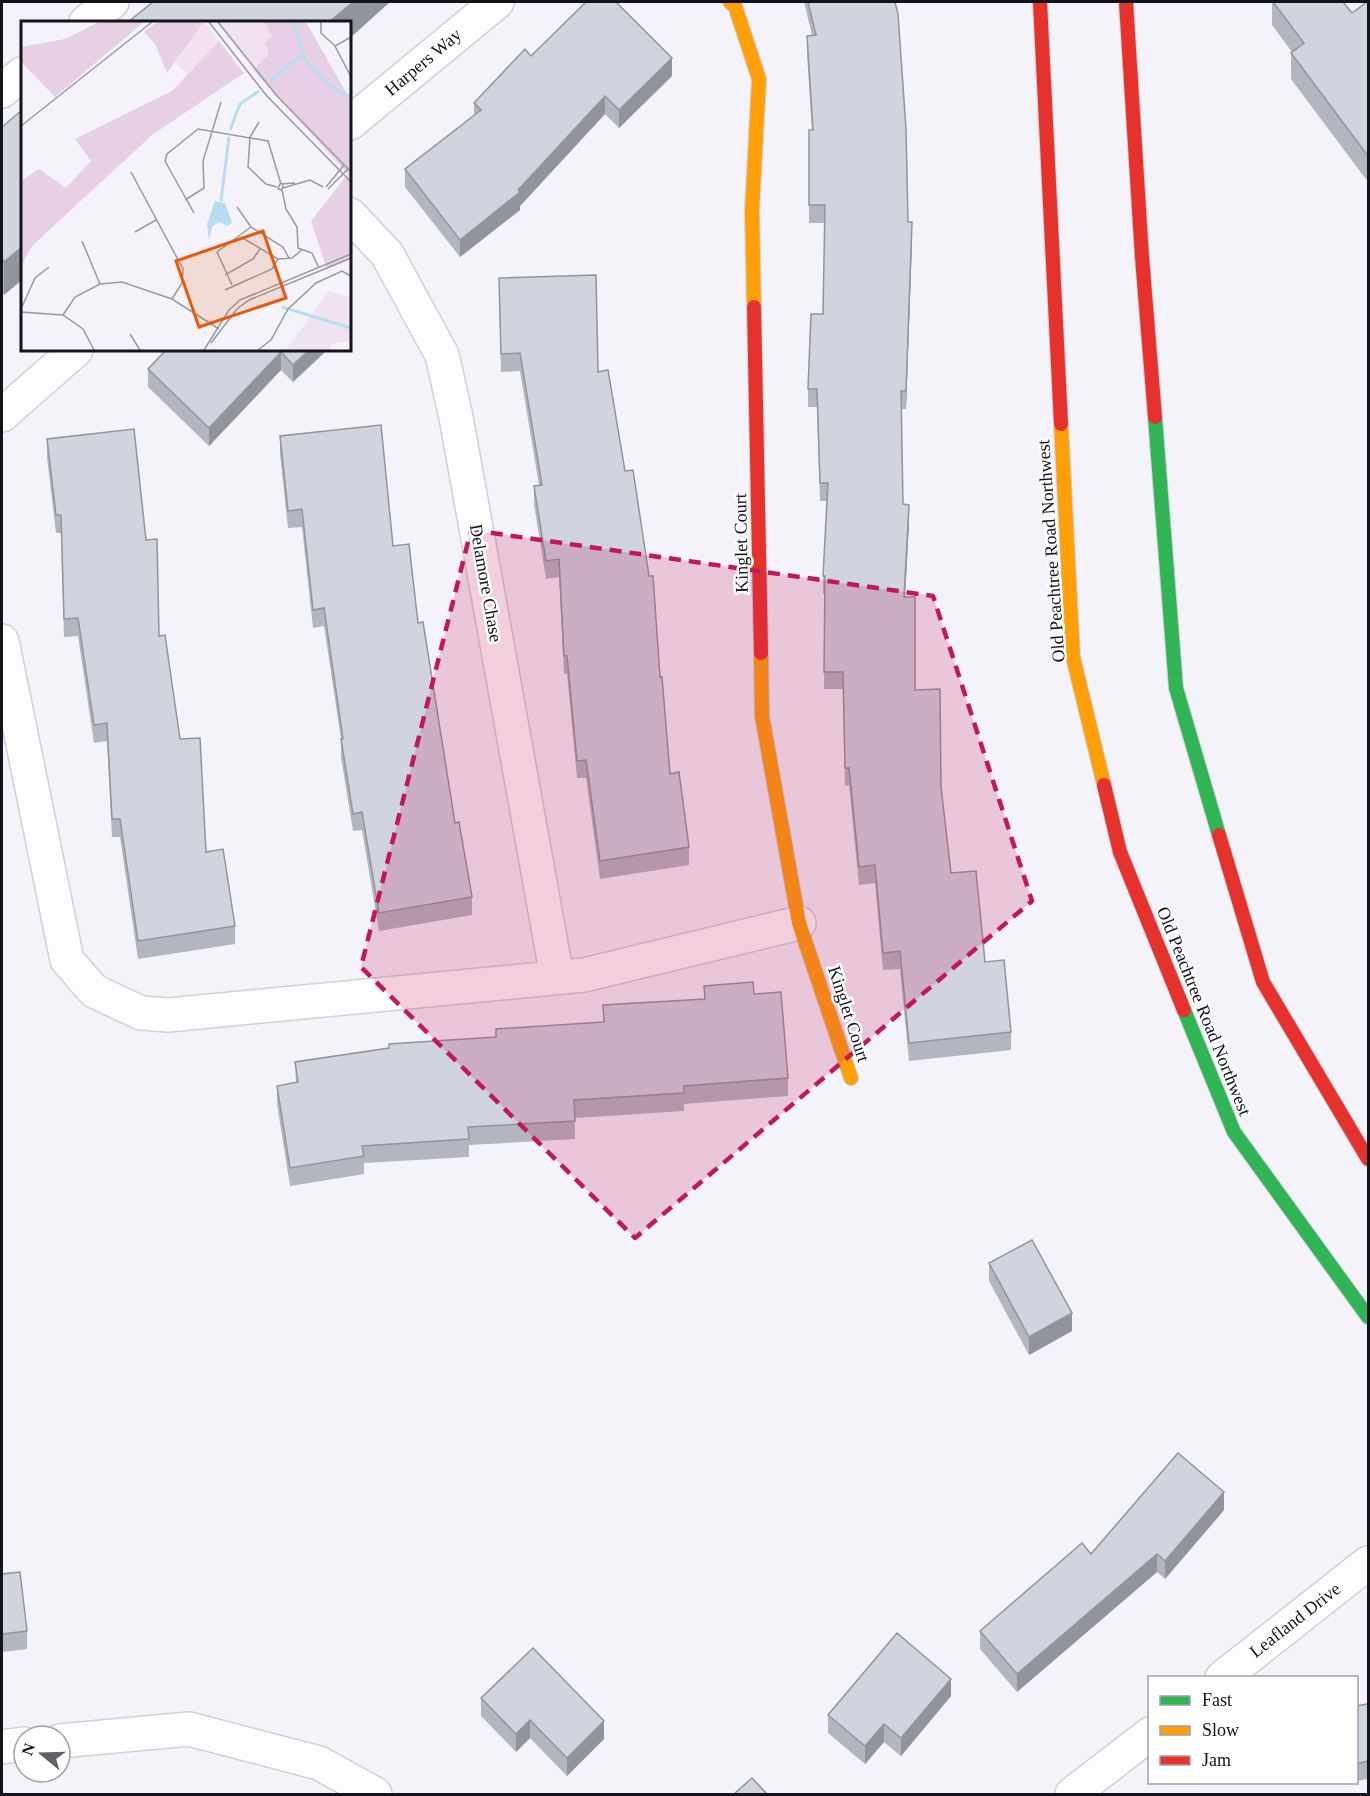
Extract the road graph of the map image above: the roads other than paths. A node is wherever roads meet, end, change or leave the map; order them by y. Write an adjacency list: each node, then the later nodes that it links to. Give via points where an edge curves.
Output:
1 (112, 2): 6 (street)
2 (497, 2): 9 (street, Harpers Way)
3 (730, 2): 14 (main road, Kinglet Court, via 735,6 759,79 753,211 762,716)
4 (1040, 2): 18 (main road, Old Peachtree Road Northwest, via 1073,657 1120,852 1234,1132)
5 (1126, 2): 17 (main road, via 1176,688 1263,982)
6 (87, 21)
7 (21, 75): 8 (street)
8 (2, 91)
9 (351, 122)
10 (351, 216): 15 (street, Delamore Chase, via 387,254 442,355)
11 (75, 351): 12 (street)
12 (2, 415)
13 (2, 641): 15 (street, via 67,960 94,991 141,1013 168,1015)
14 (799, 922): 15 (street, via 584,975); 16 (main road, Kinglet Court)
15 (557, 978)
16 (851, 1078)
17 (1368, 1159)
18 (1368, 1317)
19 (1368, 1563): 20 (street, Leafland Drive)
20 (1223, 1676)
21 (1148, 1735): 24 (street)
22 (72, 1740): 23 (street, via 189,1729 319,1763)
23 (375, 1794)
24 (1072, 1794)

